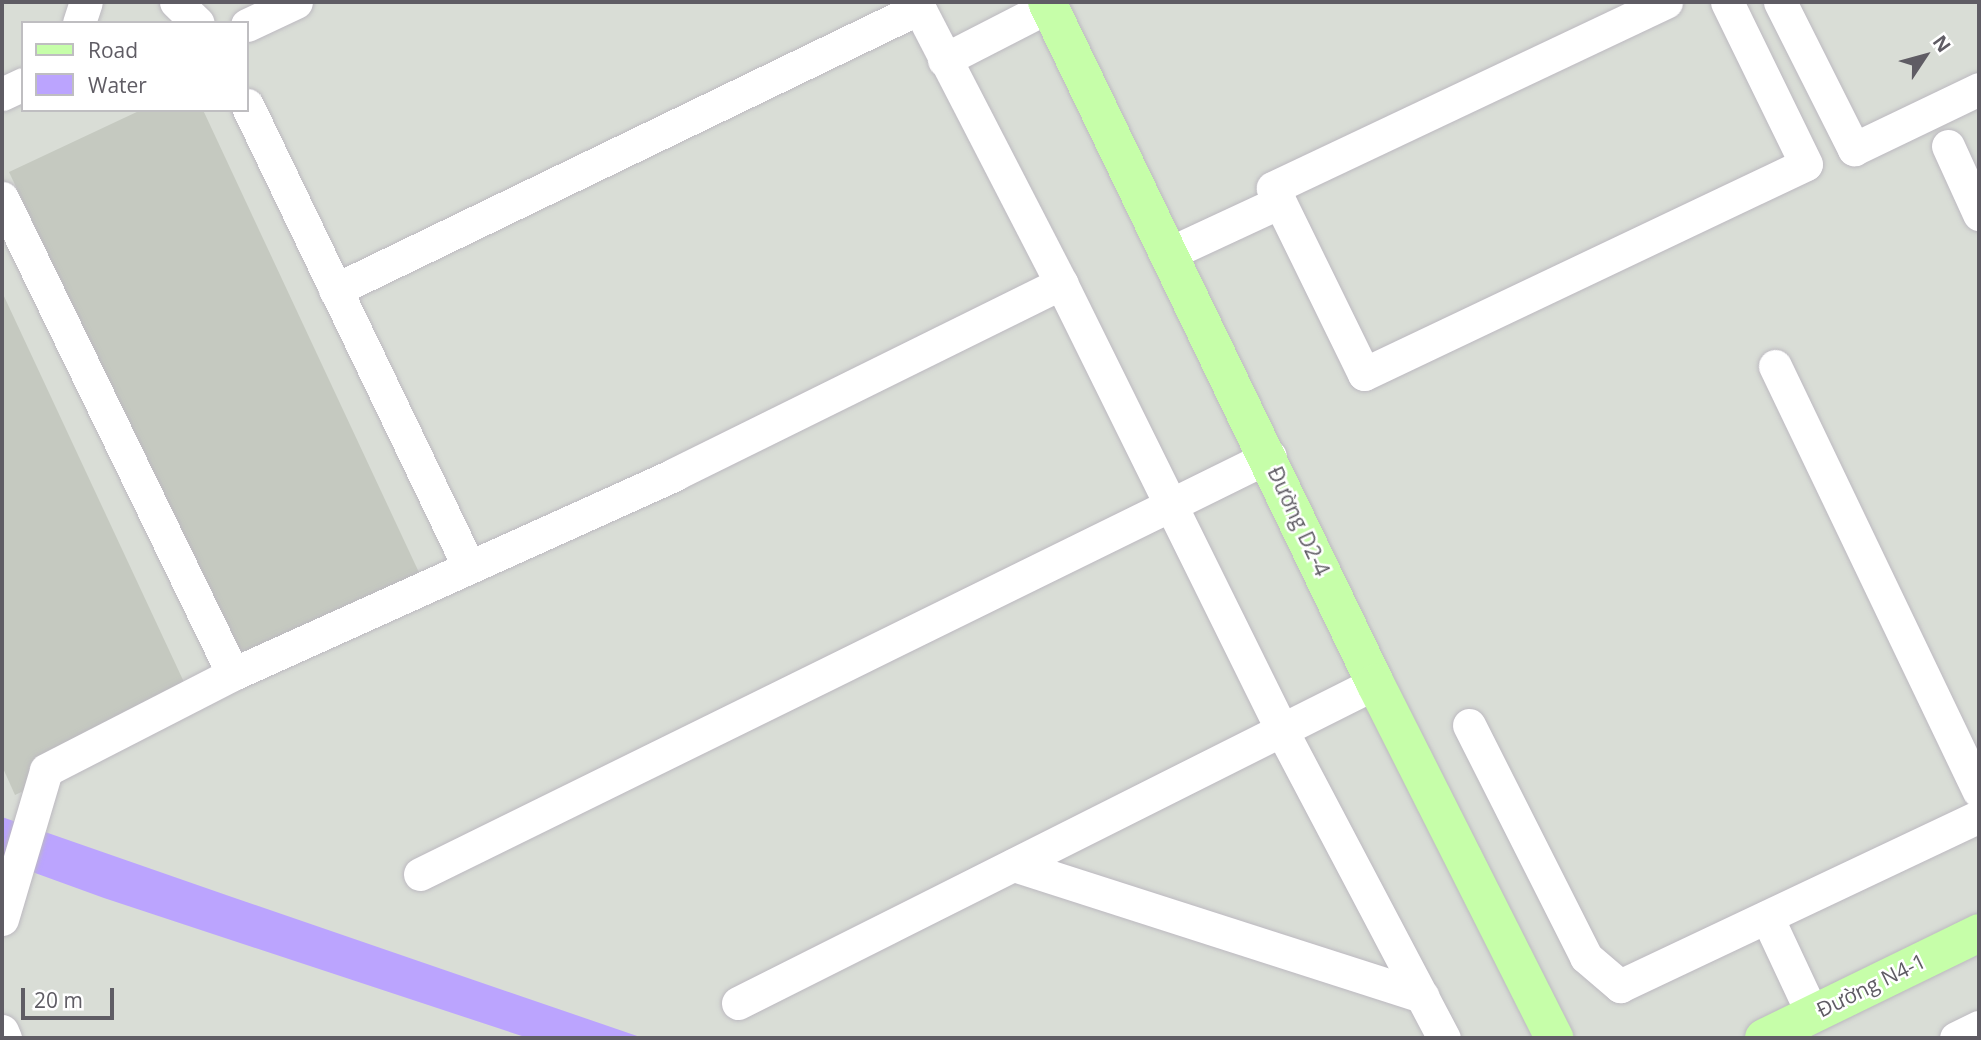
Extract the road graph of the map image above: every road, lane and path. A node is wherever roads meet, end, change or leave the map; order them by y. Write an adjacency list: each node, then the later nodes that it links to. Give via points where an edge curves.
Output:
1 (86, 2): 9 (lane)
2 (176, 2): 10 (lane)
3 (296, 2): 11 (lane)
4 (1666, 2): 19 (lane, via 1273,188)
5 (1727, 2): 19 (lane, via 1805,164 1364,374)
6 (1780, 2): 14 (lane, via 1854,149)
7 (1048, 4): 12 (lane); 21 (main road, Đường D2-4)
8 (917, 5): 12 (lane); 23 (lane)
9 (80, 21)
10 (196, 21)
11 (248, 25)
12 (944, 60): 22 (lane)
13 (21, 85): 15 (lane)
14 (1979, 89)
15 (2, 94)
16 (248, 107): 23 (lane)
17 (1948, 146): 20 (lane)
18 (2, 198): 28 (lane)
19 (1280, 202): 21 (lane)
20 (1979, 214)
21 (1170, 253): 25 (main road, Đường D2-4)
22 (1062, 282): 26 (lane); 27 (lane, via 675,474)
23 (335, 290): 27 (lane)
24 (1775, 366): 32 (lane)
25 (1270, 456): 26 (lane); 29 (main road, Đường D2-4)
26 (1170, 505): 31 (lane); 35 (lane)
27 (469, 567): 28 (lane)
28 (233, 674): 37 (lane, via 46,770)
29 (1375, 683): 31 (lane); 46 (main road, Đường D2-4)
30 (1469, 725): 36 (lane, via 1586,957 1605,980 1627,985)
31 (1282, 731): 34 (lane); 39 (lane)
32 (1979, 791)
33 (1979, 816): 36 (lane)
34 (1014, 865): 39 (lane); 40 (lane)
35 (420, 874)
36 (1767, 917): 41 (lane)
37 (2, 919)
38 (1979, 933): 41 (main road, Đường N4-1)
39 (1423, 996): 45 (lane)
40 (738, 1003)
41 (1812, 1013): 47 (main road, Đường N4-1)
42 (1979, 1027): 48 (lane)
43 (2, 1031): 44 (lane)
44 (5, 1038)
45 (1444, 1038)
46 (1554, 1038)
47 (1764, 1038)
48 (1956, 1038)

